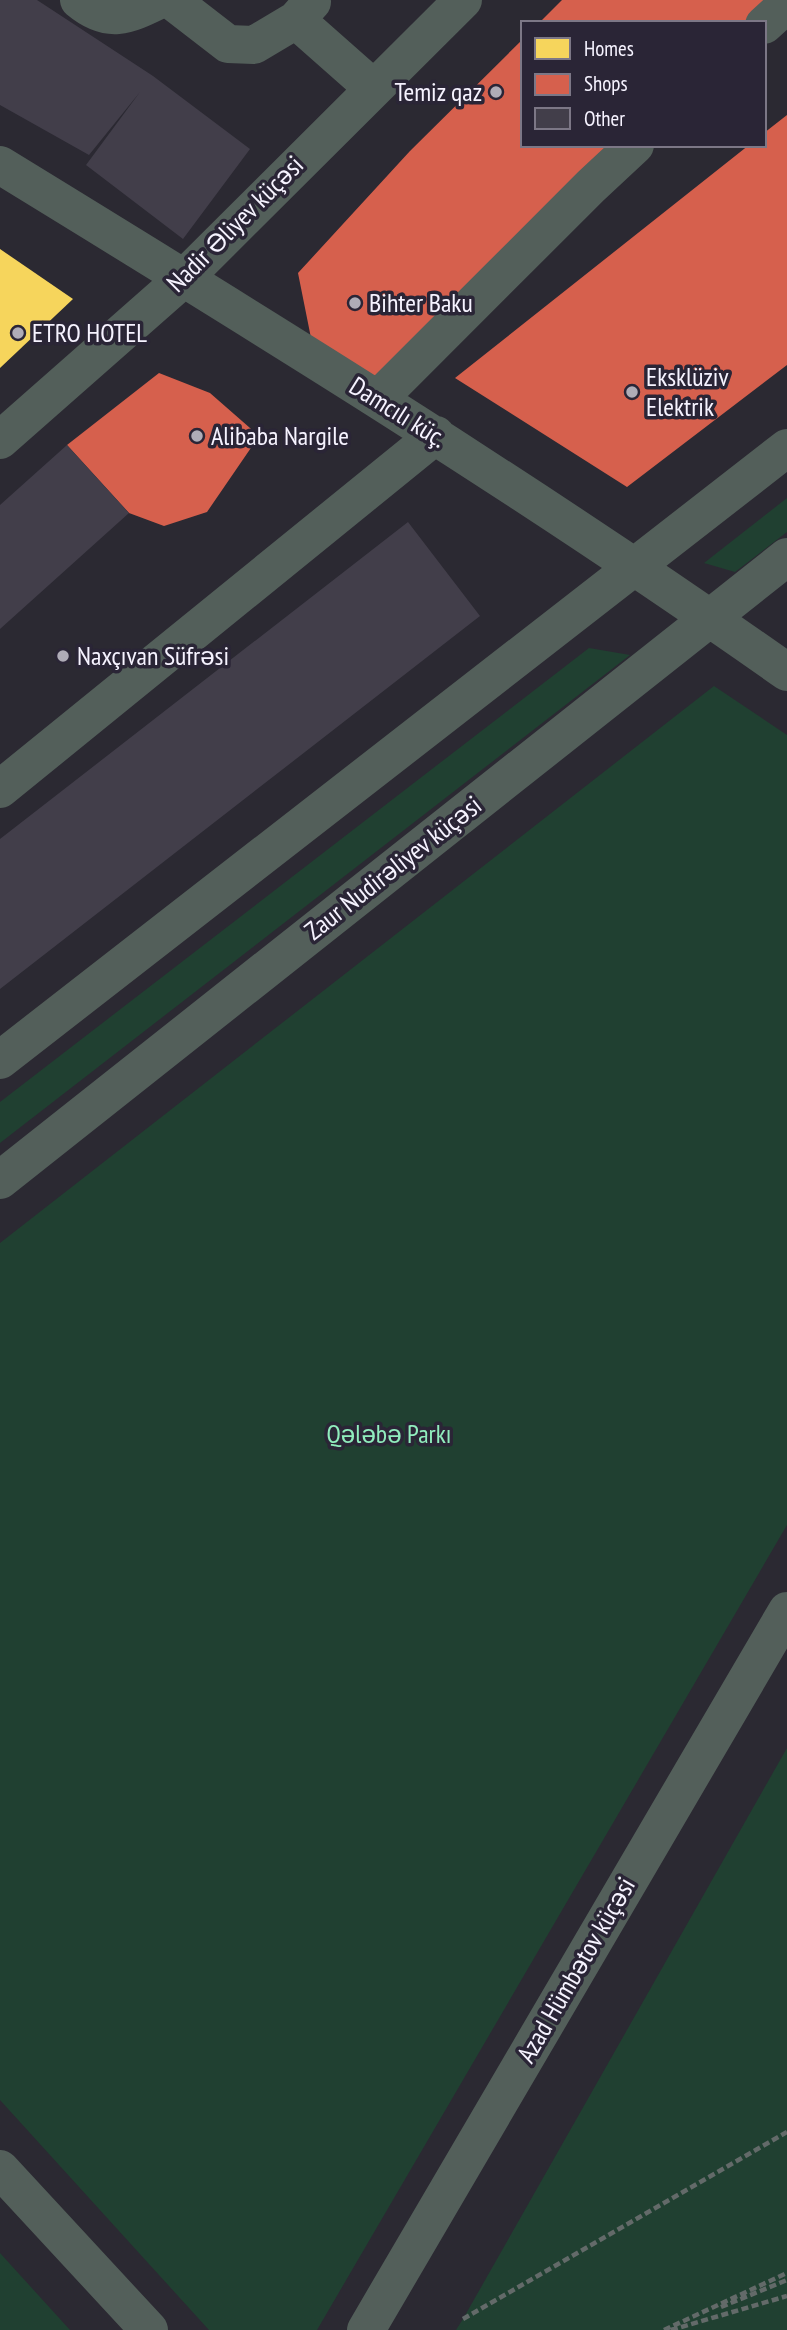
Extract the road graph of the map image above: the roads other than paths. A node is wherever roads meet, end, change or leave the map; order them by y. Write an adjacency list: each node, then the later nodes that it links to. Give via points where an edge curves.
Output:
1 (79, 0): 2 (street, via 93,12 113,16)
2 (159, 0)
3 (171, 0): 6 (street, via 229,44 254,45)
4 (463, 0): 8 (street, Nadir Əliyev küçəsi)
5 (787, 4): 7 (street)
6 (304, 10): 8 (street)
7 (766, 23)
8 (373, 88): 11 (street, Nadir Əliyev küçəsi)
9 (633, 147): 12 (street)
10 (0, 165): 11 (street, Damcılı küç.)
11 (184, 278): 12 (street, Damcılı küç.); 14 (street, Nadir Əliyev küçəsi)
12 (378, 399): 13 (street, Damcılı küç.)
13 (436, 435): 17 (street, Damcılı küç.); 20 (street)
14 (0, 440)
15 (787, 448): 17 (street)
16 (787, 557): 18 (street, Zaur Nudirəliyev küçəsi)
17 (634, 565): 18 (street, Damcılı küç.); 21 (street)
18 (710, 617): 19 (street, Damcılı küç.); 22 (street, Zaur Nudirəliyev küçəsi)
19 (787, 672)
20 (0, 789)
21 (0, 1060)
22 (0, 1180)
23 (787, 1611): 26 (street, Azad Hümbətov küçəsi)
24 (0, 2169): 25 (street)
25 (149, 2330)
26 (366, 2330)

